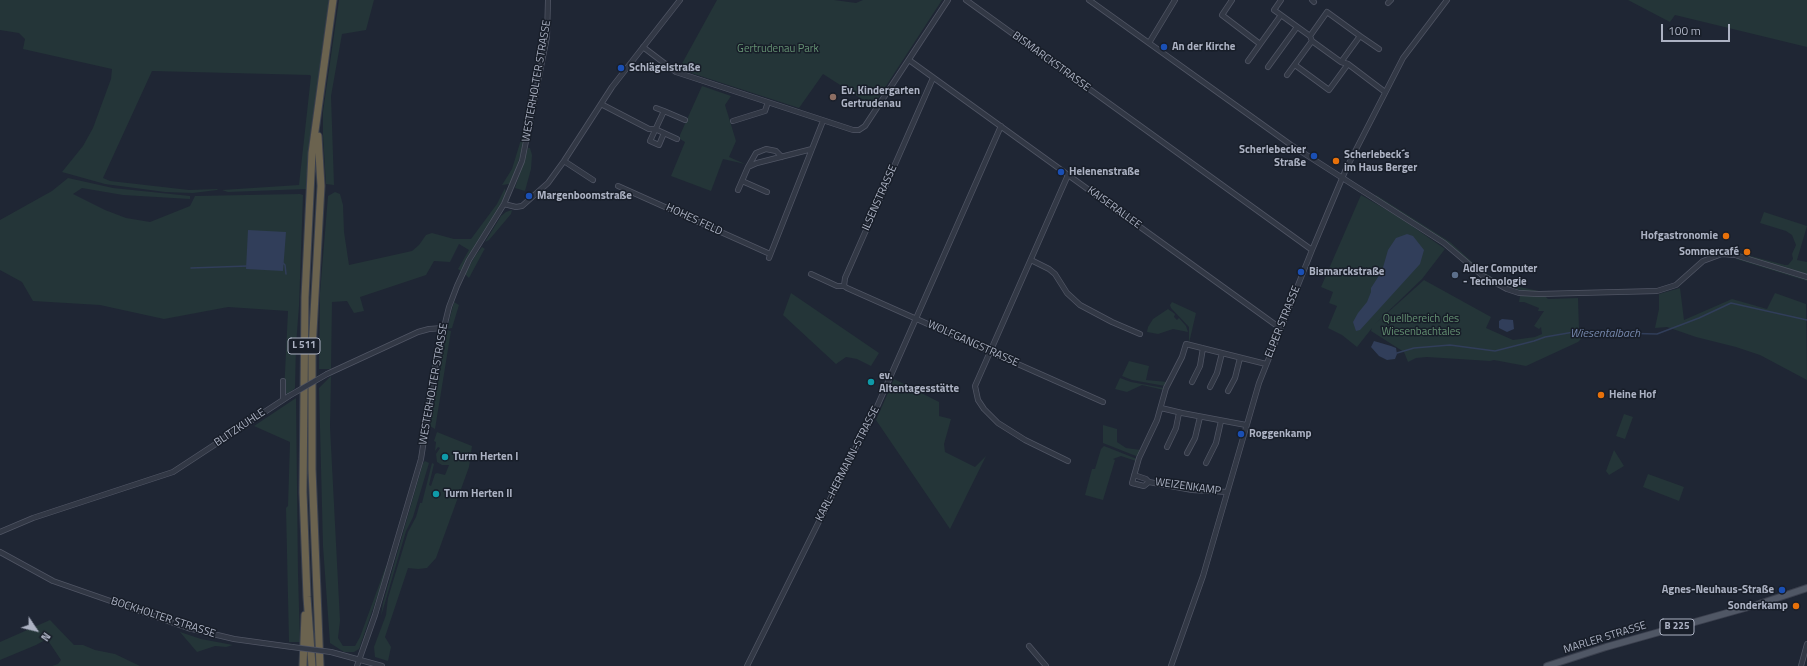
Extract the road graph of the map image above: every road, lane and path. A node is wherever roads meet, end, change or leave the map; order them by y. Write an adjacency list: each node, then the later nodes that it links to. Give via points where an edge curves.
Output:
1 (333, 0): 32 (highway, L 511)
2 (548, 0): 52 (street, WESTERHOLTER STRASSE, via 546,37 528,134 521,165)
3 (680, 0): 18 (street)
4 (948, 0): 20 (street)
5 (966, 0): 53 (street, BISMARCKSTRASSE)
6 (1089, 0): 16 (street)
7 (1175, 0): 16 (street)
8 (1232, 0): 17 (street, via 1222,15)
9 (1281, 0): 11 (street, via 1274,10)
10 (1447, 0): 28 (street, ELPER STRASSE, via 1403,58)
11 (1281, 15): 12 (street); 17 (street)
12 (1297, 27): 13 (street); 25 (street)
13 (1310, 36): 14 (street, via 1327,12); 15 (street)
14 (1360, 36): 19 (street); 22 (street)
15 (1312, 41): 22 (street); 23 (street)
16 (1149, 44): 46 (street)
17 (1260, 44): 21 (street)
18 (643, 47): 29 (street, via 676,72); 30 (street)
19 (1379, 49)
20 (909, 60): 27 (street, KAISERALLEE); 36 (street, via 862,129 853,130)
21 (1248, 61)
22 (1341, 62): 24 (street)
23 (1295, 64): 24 (street, via 1329,90); 26 (street)
24 (1348, 64): 28 (street)
25 (1268, 67)
26 (1287, 75)
27 (933, 78): 37 (street, KAISERALLEE); 57 (street, ILSENSTRASSE, via 845,278)
28 (1385, 92): 46 (street, ELPER STRASSE)
29 (768, 102): 35 (street, via 765,111); 36 (street)
30 (601, 104): 38 (street, via 649,129); 43 (street)
31 (656, 108): 33 (street)
32 (318, 110): 88 (highway, L 511, via 312,154 304,326 303,492); 94 (highway, L 511, via 320,186 312,350 312,469)
33 (664, 111): 34 (street); 38 (street)
34 (685, 120)
35 (733, 120)
36 (823, 120): 41 (street, HOHES FELD)
37 (1001, 126): 45 (street, KAISERALLEE); 58 (street, KARL-HERMANN-STRASSE)
38 (655, 129): 39 (street); 39 (street, via 650,141 659,145)
39 (664, 133): 40 (street)
40 (676, 139)
41 (812, 149): 42 (street); 49 (street, HOHES FELD, via 769,256)
42 (782, 157): 44 (street); 44 (street, via 776,151 766,149 756,153)
43 (564, 161): 47 (street); 52 (street, via 548,183 522,206)
44 (748, 167): 48 (street)
45 (1068, 175): 54 (street); 60 (street, KAISERALLEE)
46 (1341, 178): 53 (street, ELPER STRASSE); 56 (street, via 1444,243 1490,281 1519,293 1657,291 1676,285 1703,261 1722,254 1735,255)
47 (593, 180)
48 (742, 181): 50 (street); 51 (street)
49 (618, 186)
50 (738, 190)
51 (767, 192)
52 (504, 204): 59 (street, WESTERHOLTER STRASSE, via 462,273)
53 (1312, 250): 60 (street, ELPER STRASSE)
54 (1031, 260): 61 (street, via 1050,269 1080,306); 63 (street)
55 (811, 274): 57 (street, via 837,286)
56 (1807, 277)
57 (844, 286): 58 (street, WOLFGANGSTRASSE)
58 (916, 318): 63 (street, WOLFGANGSTRASSE); 97 (street, KARL-HERMANN-STRASSE, via 872,418)
59 (443, 328): 71 (street, BLITZKUHLE, bridge, via 418,332 327,374); 91 (street, WESTERHOLTER STRASSE, via 419,466)
60 (1280, 328): 66 (street, ELPER STRASSE)
61 (1140, 334)
62 (1203, 348): 64 (street); 68 (street, via 1200,366); 73 (street, via 1186,344 1166,388)
63 (990, 352): 72 (street, WOLFGANGSTRASSE); 80 (street, via 975,386 978,400 984,409 1006,428)
64 (1222, 353): 65 (street); 69 (street)
65 (1240, 358): 66 (street); 70 (street, via 1235,378)
66 (1266, 364): 77 (street, ELPER STRASSE)
67 (283, 381): 71 (street)
68 (1192, 382)
69 (1210, 388)
70 (1228, 391)
71 (283, 399): 85 (street, BLITZKUHLE, via 173,472 33,518)
72 (1103, 402)
73 (1161, 408): 74 (street); 82 (street)
74 (1179, 413): 75 (street); 78 (street, via 1176,428)
75 (1200, 417): 76 (street); 79 (street)
76 (1221, 421): 77 (street); 81 (street, via 1216,443)
77 (1246, 425): 84 (street, ELPER STRASSE)
78 (1167, 447)
79 (1188, 453)
80 (1068, 461)
81 (1206, 463)
82 (1134, 476): 83 (street, WEIZENKAMP); 83 (street, WEIZENKAMP, via 1132,483 1144,486)
83 (1149, 482): 84 (street, WEIZENKAMP, via 1192,490)
84 (1227, 492): 99 (street, ELPER STRASSE, via 1203,576)
85 (0, 532)
86 (0, 552): 91 (street, BOCKHOLTER STRASSE, bridge, via 52,581 188,628 234,639 331,652)
87 (1807, 588): 100 (main road, MARLER STRASSE / B 225)
88 (307, 597): 92 (highway); 93 (highway, L 511)
89 (1807, 644): 101 (street)
90 (1029, 646): 98 (street)
91 (360, 659): 95 (street, WESTERHOLTER STRASSE); 96 (street, BOCKHOLTER STRASSE)
92 (303, 666)
93 (312, 666)
94 (320, 666)
95 (357, 666)
96 (382, 666)
97 (747, 666)
98 (1046, 666)
99 (1171, 666)
100 (1547, 666)
101 (1801, 666)

